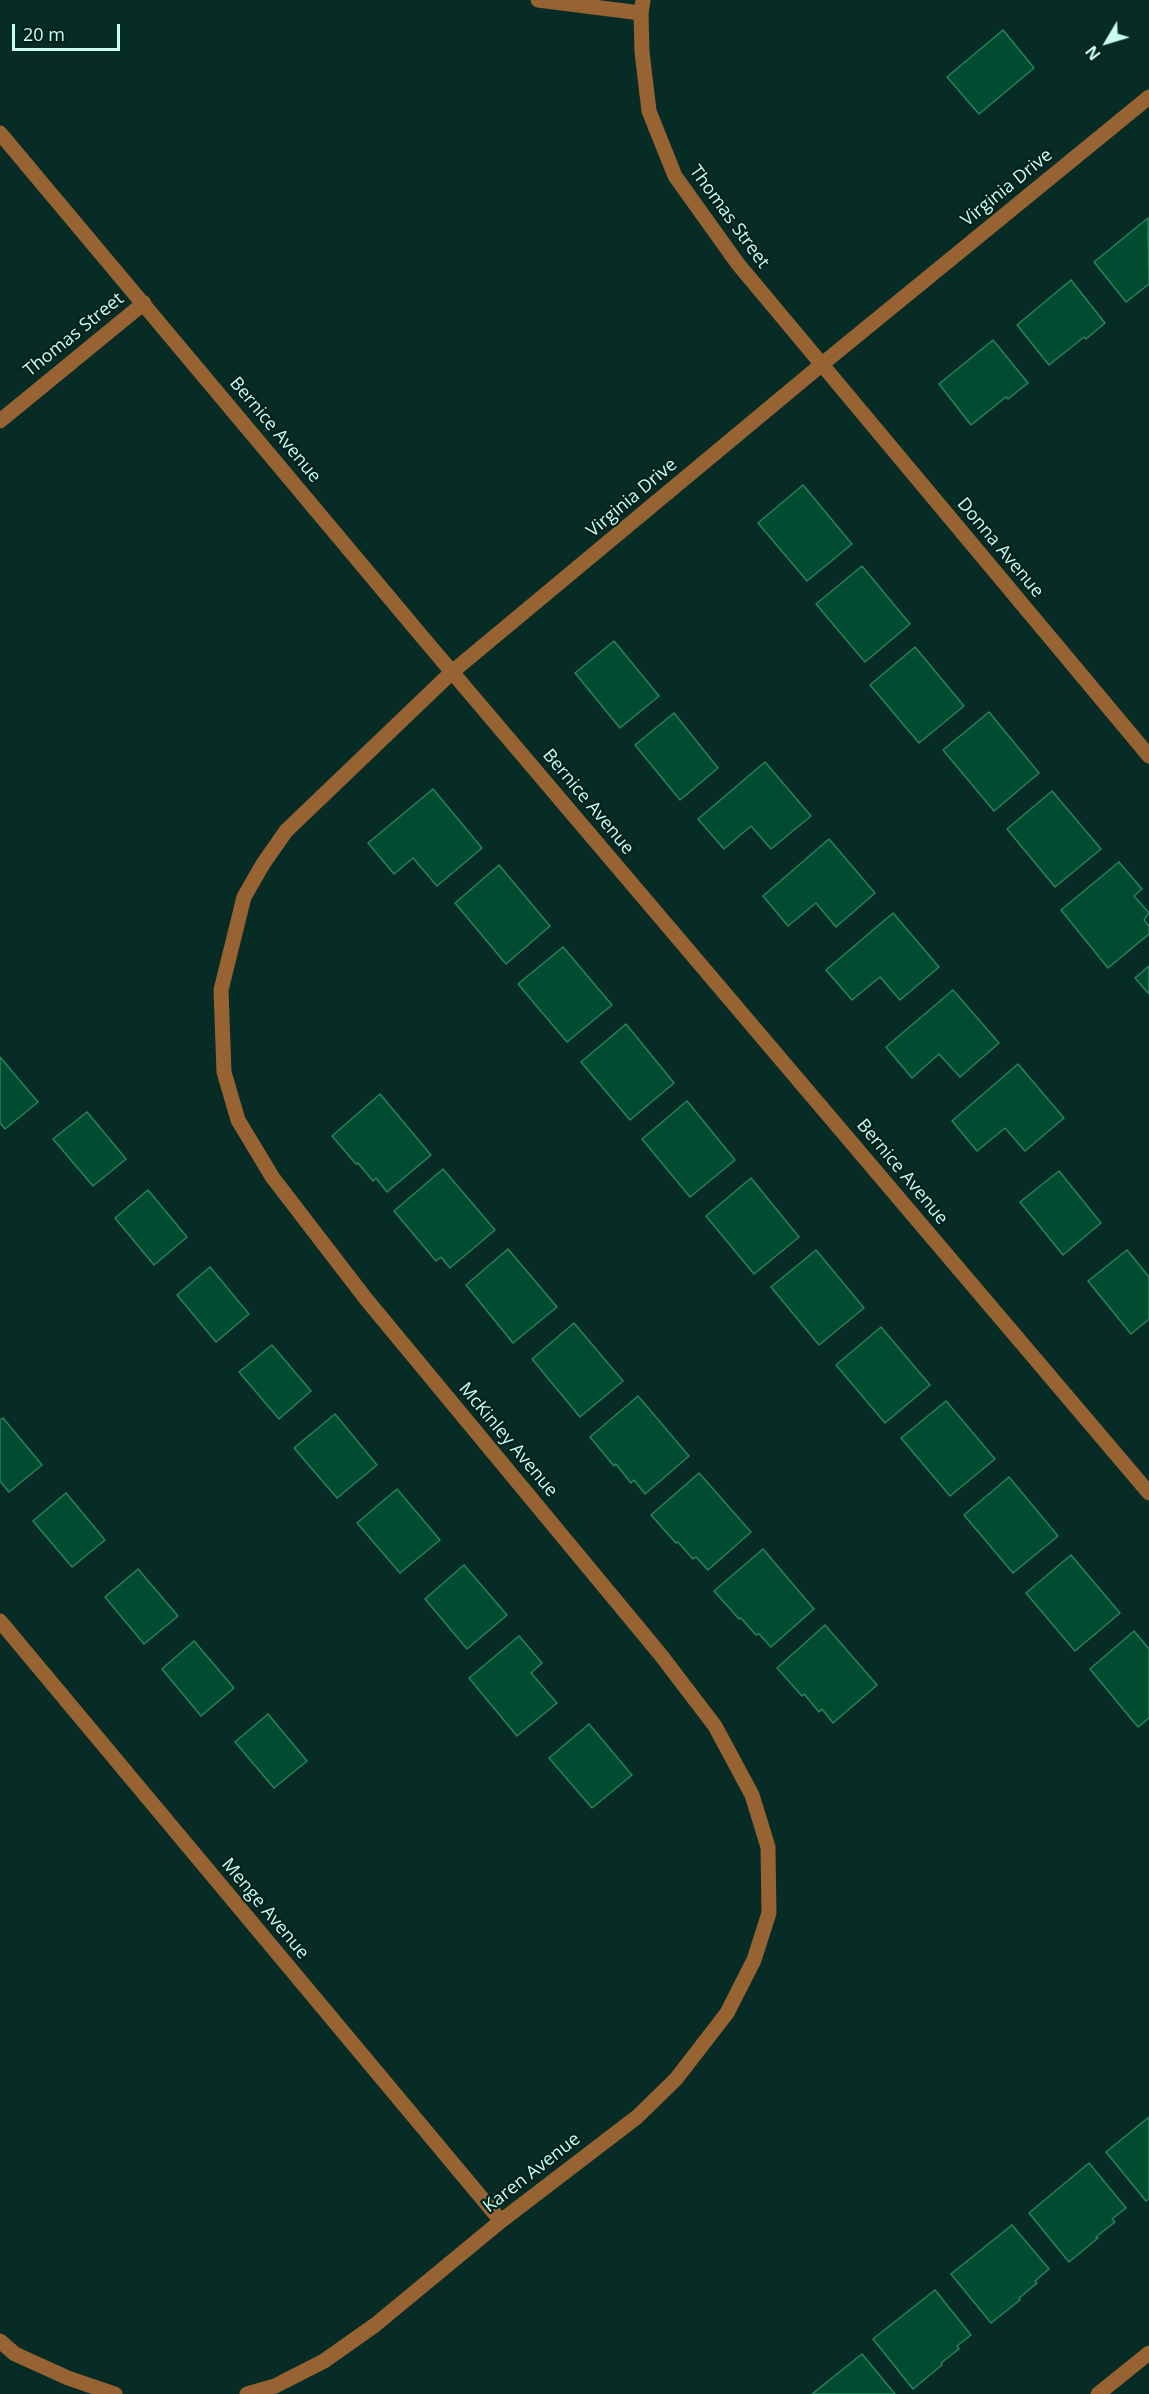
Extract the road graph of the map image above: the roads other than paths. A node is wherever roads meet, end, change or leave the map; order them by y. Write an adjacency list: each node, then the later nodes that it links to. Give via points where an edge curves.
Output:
1 (538, 0): 2 (street)
2 (642, 7): 6 (street, Thomas Street, via 642,52 649,111 675,176 738,264)
3 (1149, 97): 6 (street, Virginia Drive)
4 (0, 133): 5 (street, Bernice Avenue)
5 (144, 303): 7 (street, Thomas Street); 8 (street, Bernice Avenue)
6 (821, 365): 8 (street, Virginia Drive); 9 (street, Donna Avenue)
7 (0, 421)
8 (452, 672): 10 (street, Virginia Drive, via 286,831 244,897); 11 (street, Bernice Avenue)
9 (1149, 756)
10 (221, 990): 13 (street, McKinley Avenue, via 224,1072 238,1120 273,1178 366,1299 715,1726 752,1795 768,1847)
11 (1149, 1493)
12 (0, 1622): 14 (street, Menge Avenue)
13 (769, 1913): 14 (street, Karen Avenue, via 754,1960 727,2013 676,2079 637,2117)
14 (501, 2221): 18 (street, Karen Avenue, via 375,2325 324,2361 275,2386)
15 (0, 2341): 17 (street, via 15,2354)
16 (1149, 2353): 19 (street)
17 (115, 2394)
18 (248, 2394)
19 (1098, 2394)

